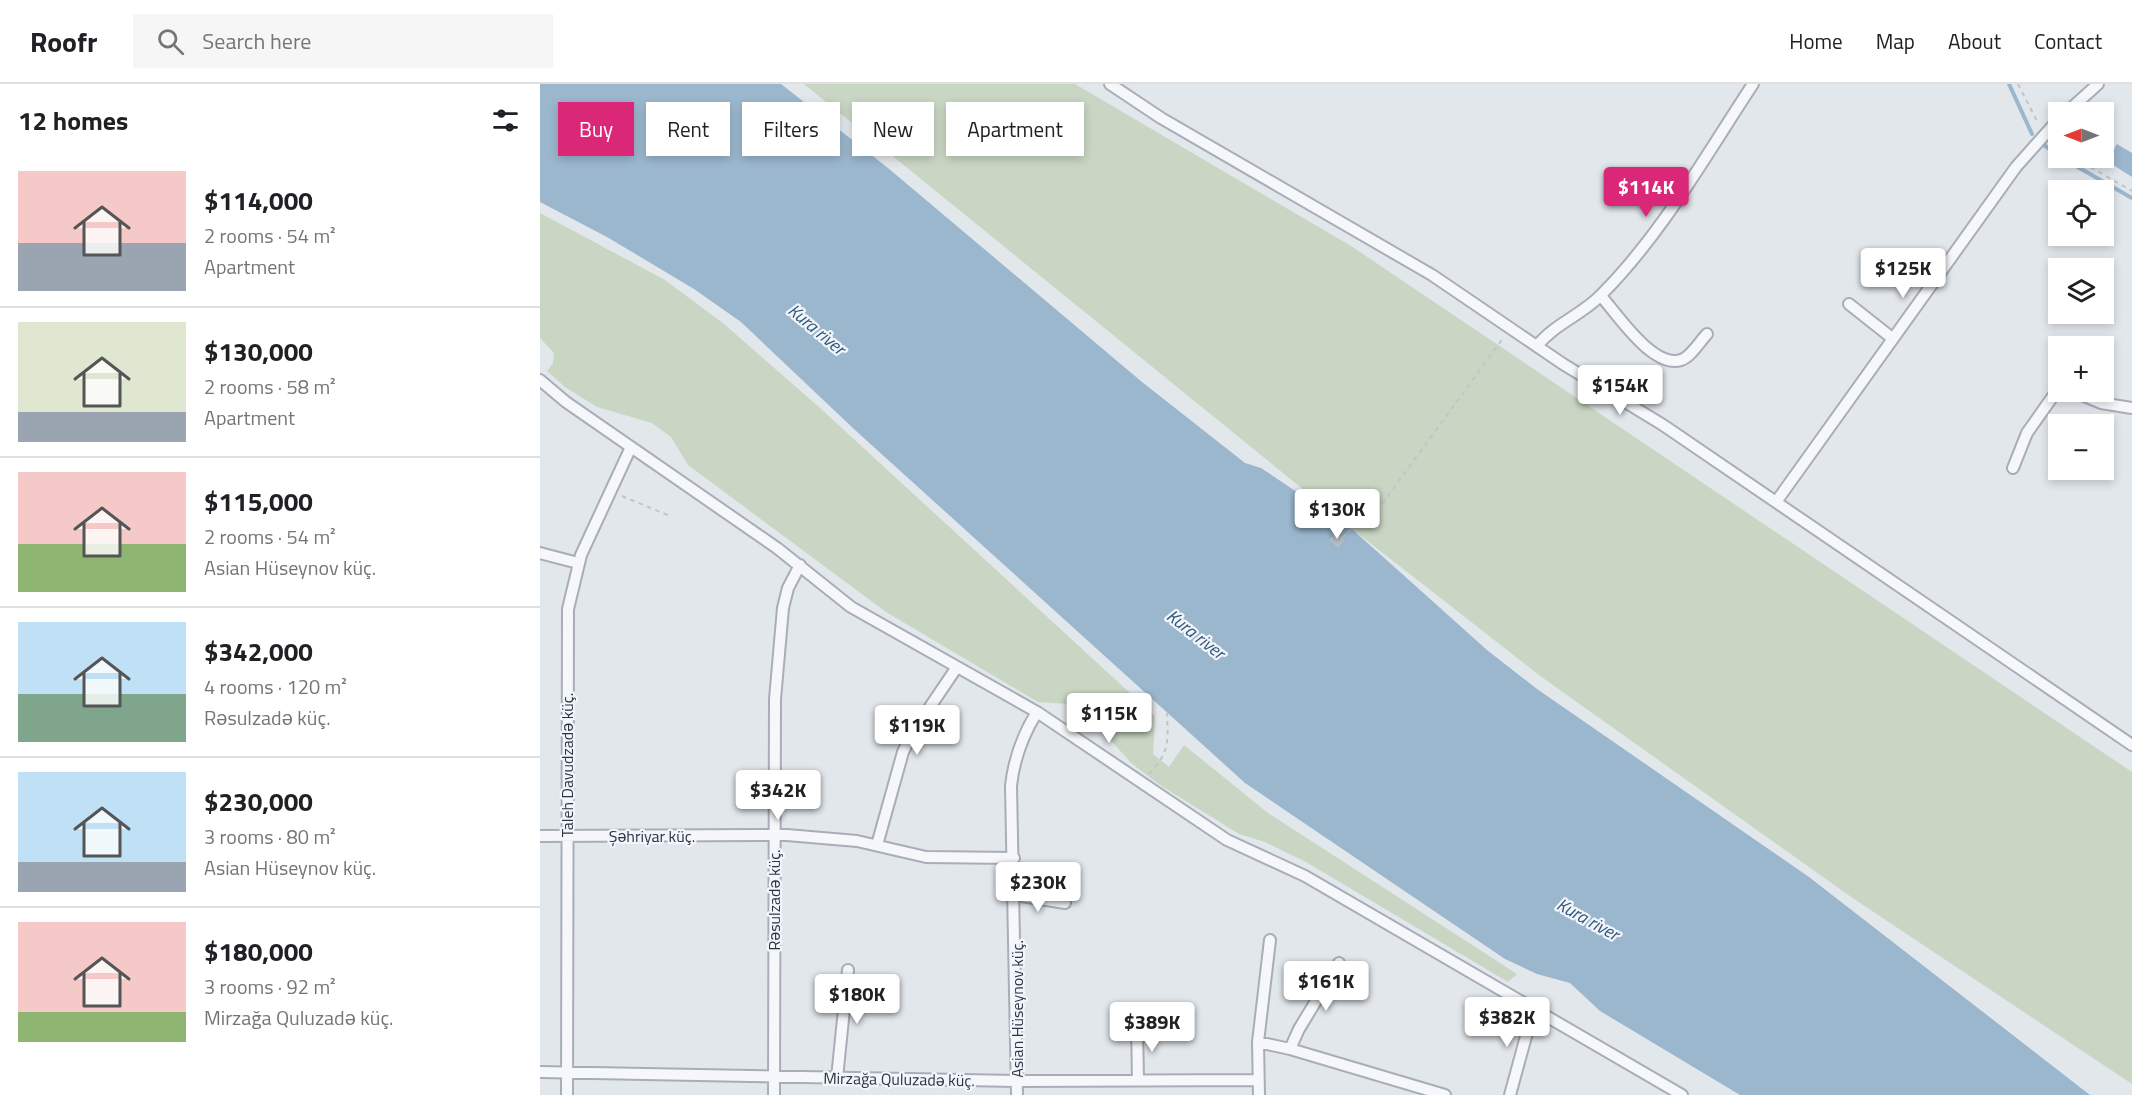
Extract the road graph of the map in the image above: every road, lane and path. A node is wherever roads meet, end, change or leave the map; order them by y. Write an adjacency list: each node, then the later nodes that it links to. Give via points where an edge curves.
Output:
1 (1110, 84): 6 (street)
2 (1131, 84): 6 (street)
3 (1753, 84): 12 (street, via 1664,219)
4 (2018, 84): 9 (path)
5 (2098, 84): 7 (street)
6 (1124, 93): 14 (street, via 1432,275)
7 (2078, 102)
8 (2048, 129): 9 (street)
9 (2045, 132): 16 (street)
10 (2092, 168): 11 (path)
11 (2132, 191)
12 (1601, 296): 15 (street, via 1654,354 1684,359); 17 (street)
13 (1849, 304): 16 (street)
14 (1510, 328): 17 (street); 27 (path, via 1376,512 1360,520)
15 (1707, 334)
16 (1892, 338): 25 (street)
17 (1537, 346): 25 (street)
18 (540, 380): 22 (street)
19 (2049, 402): 23 (street, via 2027,433)
20 (2099, 402): 21 (street)
21 (2132, 408)
22 (631, 447): 24 (street, Taleh Davudzadə küç.); 30 (street)
23 (2013, 468)
24 (611, 491): 26 (path); 29 (street, Taleh Davudzadə küç.)
25 (1776, 502): 34 (street)
26 (670, 516)
27 (1342, 538)
28 (540, 553): 29 (street)
29 (578, 562): 38 (street, Taleh Davudzadə küç., via 568,609)
30 (800, 565): 31 (street, via 851,607); 36 (street, Rəsulzadə küç., via 788,588 779,650)
31 (957, 667): 32 (street); 39 (street, via 903,752)
32 (1038, 712): 35 (street); 40 (street, Asian Hüseynov küç., via 1024,733 1013,770)
33 (1167, 713): 35 (path, via 1168,747 1164,758)
34 (2132, 745)
35 (1141, 783): 46 (street, via 1227,840 1305,876)
36 (774, 835): 38 (street, Şəhriyar küç.); 39 (street, Şəhriyar küç., via 826,837); 52 (street, Rəsulzadə küç.)
37 (540, 836): 38 (street, Şəhriyar küç.)
38 (567, 837): 51 (street, Taleh Davudzadə küç.)
39 (877, 846): 40 (street, Şəhriyar küç., via 926,857)
40 (1014, 858): 41 (street, Asian Hüseynov küç.)
41 (1015, 895): 42 (street); 56 (street, Asian Hüseynov küç.)
42 (1065, 903)
43 (1270, 940): 48 (street)
44 (1339, 963): 49 (street)
45 (848, 970): 53 (street)
46 (1534, 1007): 62 (street); 63 (street)
47 (1137, 1027): 54 (street)
48 (1258, 1042): 49 (street); 55 (street)
49 (1290, 1048): 61 (street)
50 (540, 1072): 51 (street, Mirzağa Quluzadə küç.)
51 (567, 1072): 52 (street, Mirzağa Quluzadə küç.); 57 (street, Taleh Davudzadə küç.)
52 (774, 1076): 53 (street, Mirzağa Quluzadə küç.); 58 (street, Rəsulzadə küç.)
53 (837, 1077): 56 (street, Mirzağa Quluzadə küç.)
54 (1138, 1080): 55 (street, Mirzağa Quluzadə küç.); 56 (street, Mirzağa Quluzadə küç.)
55 (1258, 1080): 60 (street)
56 (1017, 1081): 59 (street, Asian Hüseynov küç.)
57 (567, 1095)
58 (774, 1095)
59 (1017, 1095)
60 (1259, 1095)
61 (1445, 1095)
62 (1510, 1095)
63 (1682, 1095)

